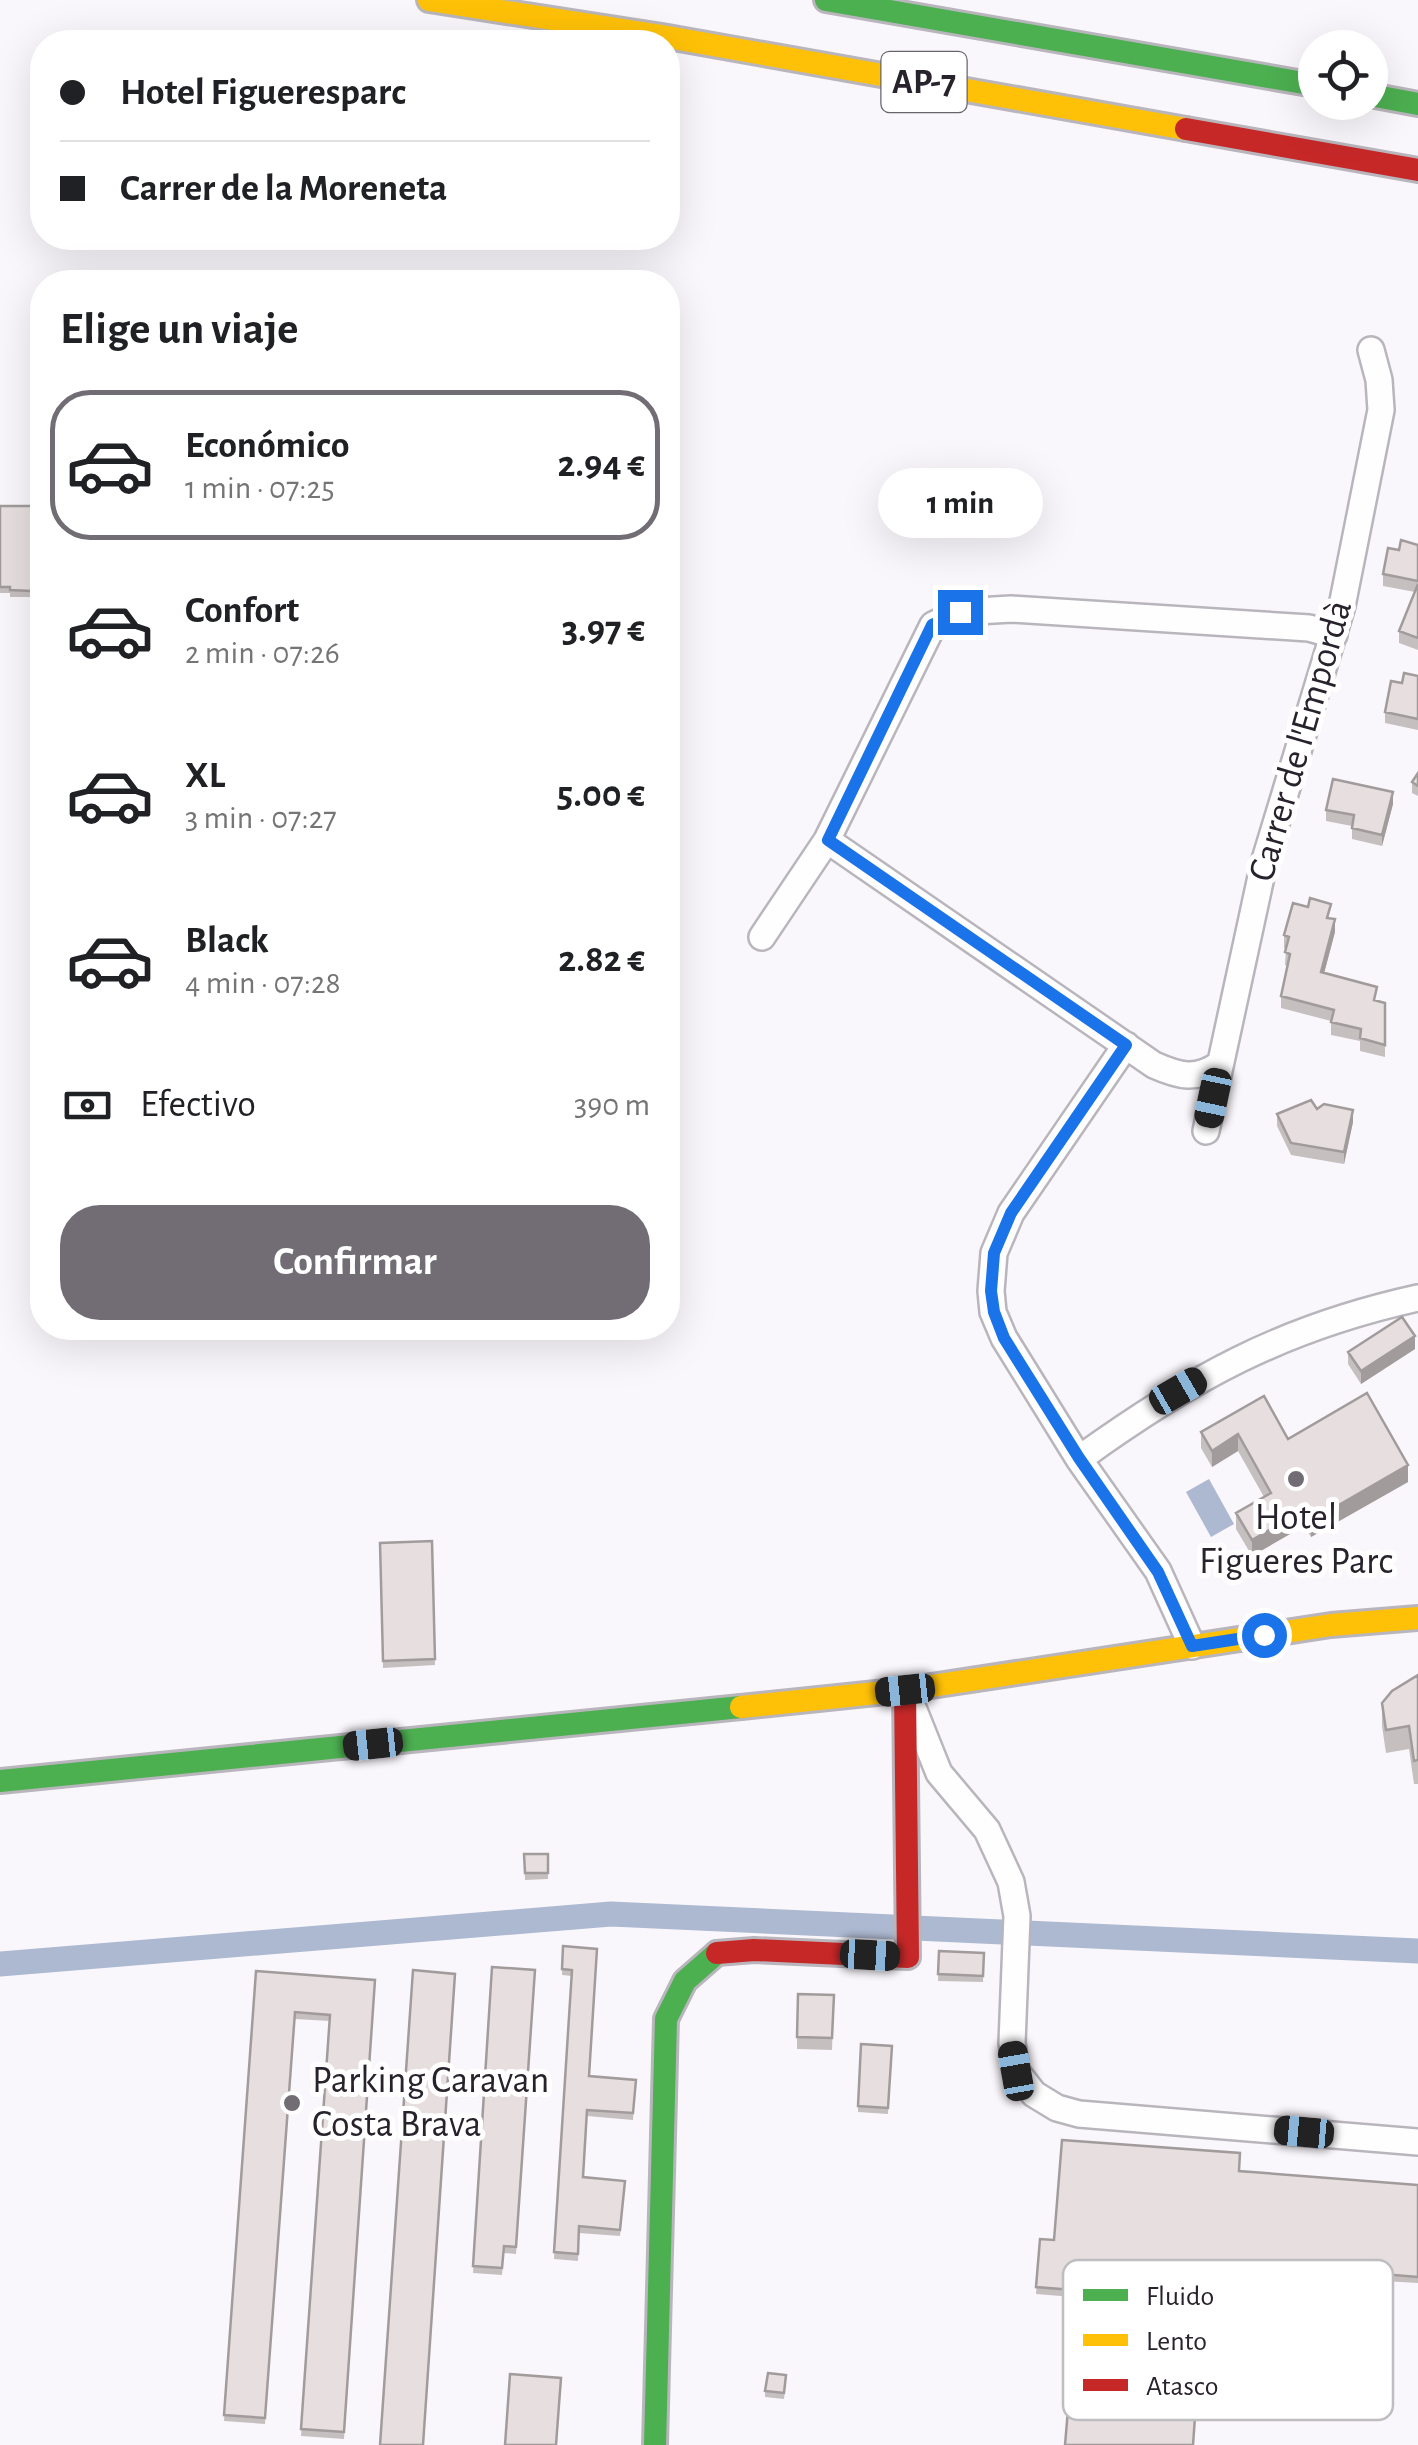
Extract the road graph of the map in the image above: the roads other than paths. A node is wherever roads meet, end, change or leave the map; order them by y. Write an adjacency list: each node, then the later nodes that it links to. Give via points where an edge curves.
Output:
1 (429, 0): 3 (main road, AP-7)
2 (826, 0): 5 (main road, AP-7)
3 (623, 30)
4 (680, 39): 8 (main road, AP-7)
5 (1298, 82)
6 (1388, 98): 7 (main road)
7 (1418, 104)
8 (1418, 170)
9 (1371, 350): 10 (street, Carrer de l'Empordà, via 1380,410)
10 (1334, 635): 11 (street, via 1012,609 960,612 932,625); 14 (street, Carrer de l'Empordà, via 1264,863)
11 (828, 840): 12 (street); 13 (street)
12 (762, 937)
13 (1126, 1045): 14 (street, via 1177,1075 1196,1077); 17 (street, via 1011,1213 991,1271 1004,1338)
14 (1220, 1064): 15 (street, Carrer de l'Empordà)
15 (1206, 1131)
16 (1418, 1298): 17 (street, via 1318,1325 1220,1367)
17 (1079, 1458): 19 (street, via 1158,1572)
18 (1418, 1618): 19 (main road)
19 (1192, 1646): 20 (main road)
20 (905, 1690): 21 (main road); 22 (street, via 939,1774 987,1830 1011,1882 1017,1916 1012,2043 1016,2071 1034,2094 1079,2114); 23 (main road, via 908,1956 716,1953 685,1981 666,2020)
21 (0, 1781)
22 (1418, 2142)
23 (655, 2445)

